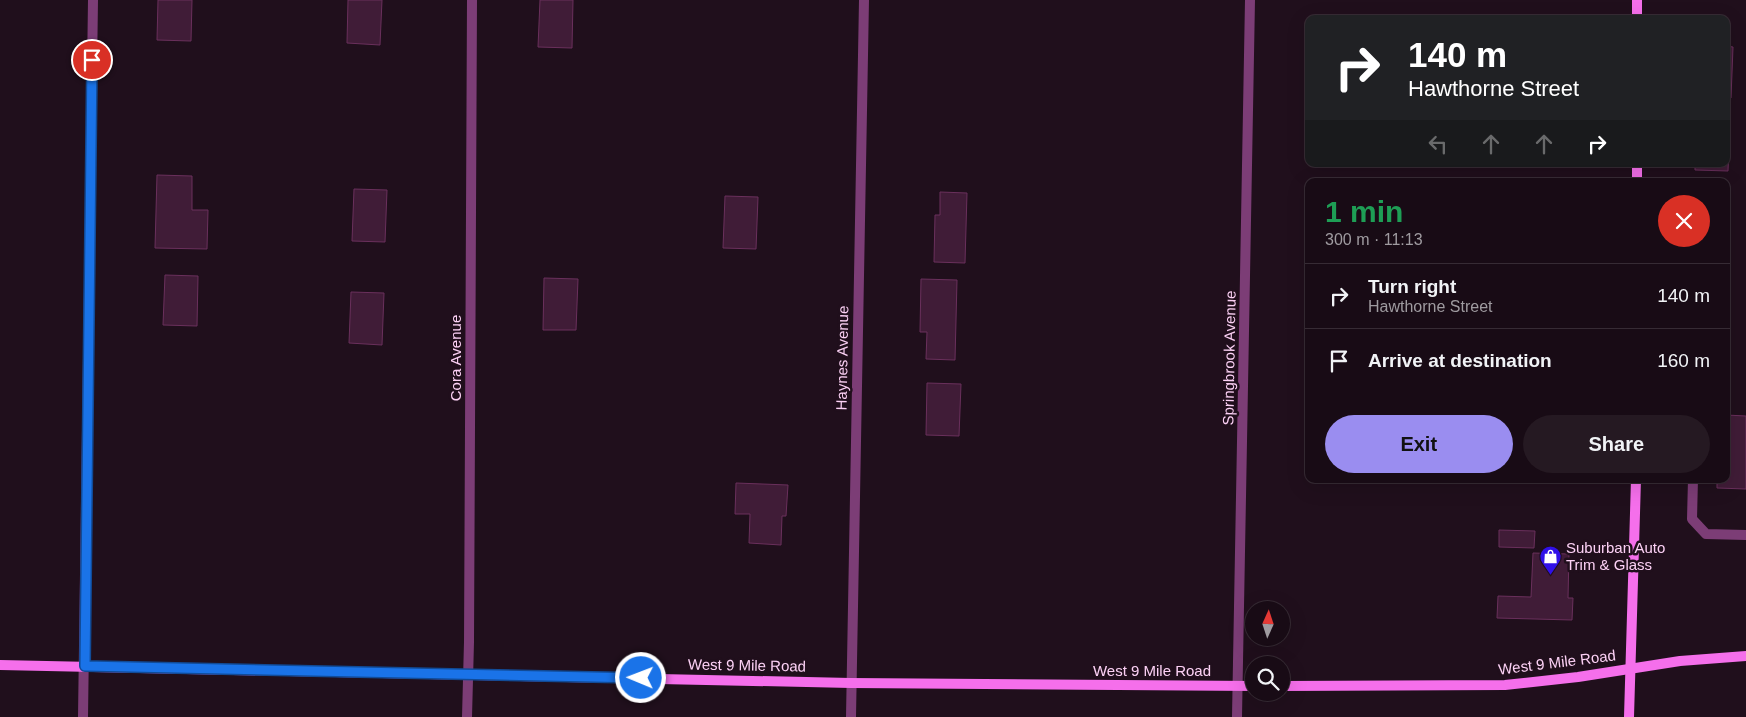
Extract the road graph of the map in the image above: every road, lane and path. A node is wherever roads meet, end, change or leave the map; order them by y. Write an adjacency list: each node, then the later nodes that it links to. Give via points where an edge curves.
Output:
1 (93, 0): 12 (street)
2 (472, 0): 14 (street, Cora Avenue)
3 (864, 0): 15 (street, Haynes Avenue)
4 (1250, 0): 16 (street, Springbrook Avenue)
5 (1637, 0): 6 (street)
6 (1637, 15)
7 (1636, 483): 13 (street)
8 (1693, 483): 9 (street, via 1692,519 1706,534)
9 (1746, 536)
10 (1746, 656): 13 (street, West 9 Mile Road)
11 (0, 665): 12 (street, West 9 Mile Road)
12 (85, 666): 14 (street, West 9 Mile Road); 19 (street)
13 (1631, 668): 18 (street, West 9 Mile Road, via 1505,685); 23 (street)
14 (468, 674): 15 (street, West 9 Mile Road); 20 (street, Cora Avenue)
15 (851, 682): 16 (street, West 9 Mile Road); 21 (street, Haynes Avenue)
16 (1237, 686): 17 (street, West 9 Mile Road); 22 (street, Springbrook Avenue)
17 (1245, 686)
18 (1290, 686)
19 (83, 717)
20 (467, 717)
21 (850, 717)
22 (1237, 717)
23 (1629, 717)

